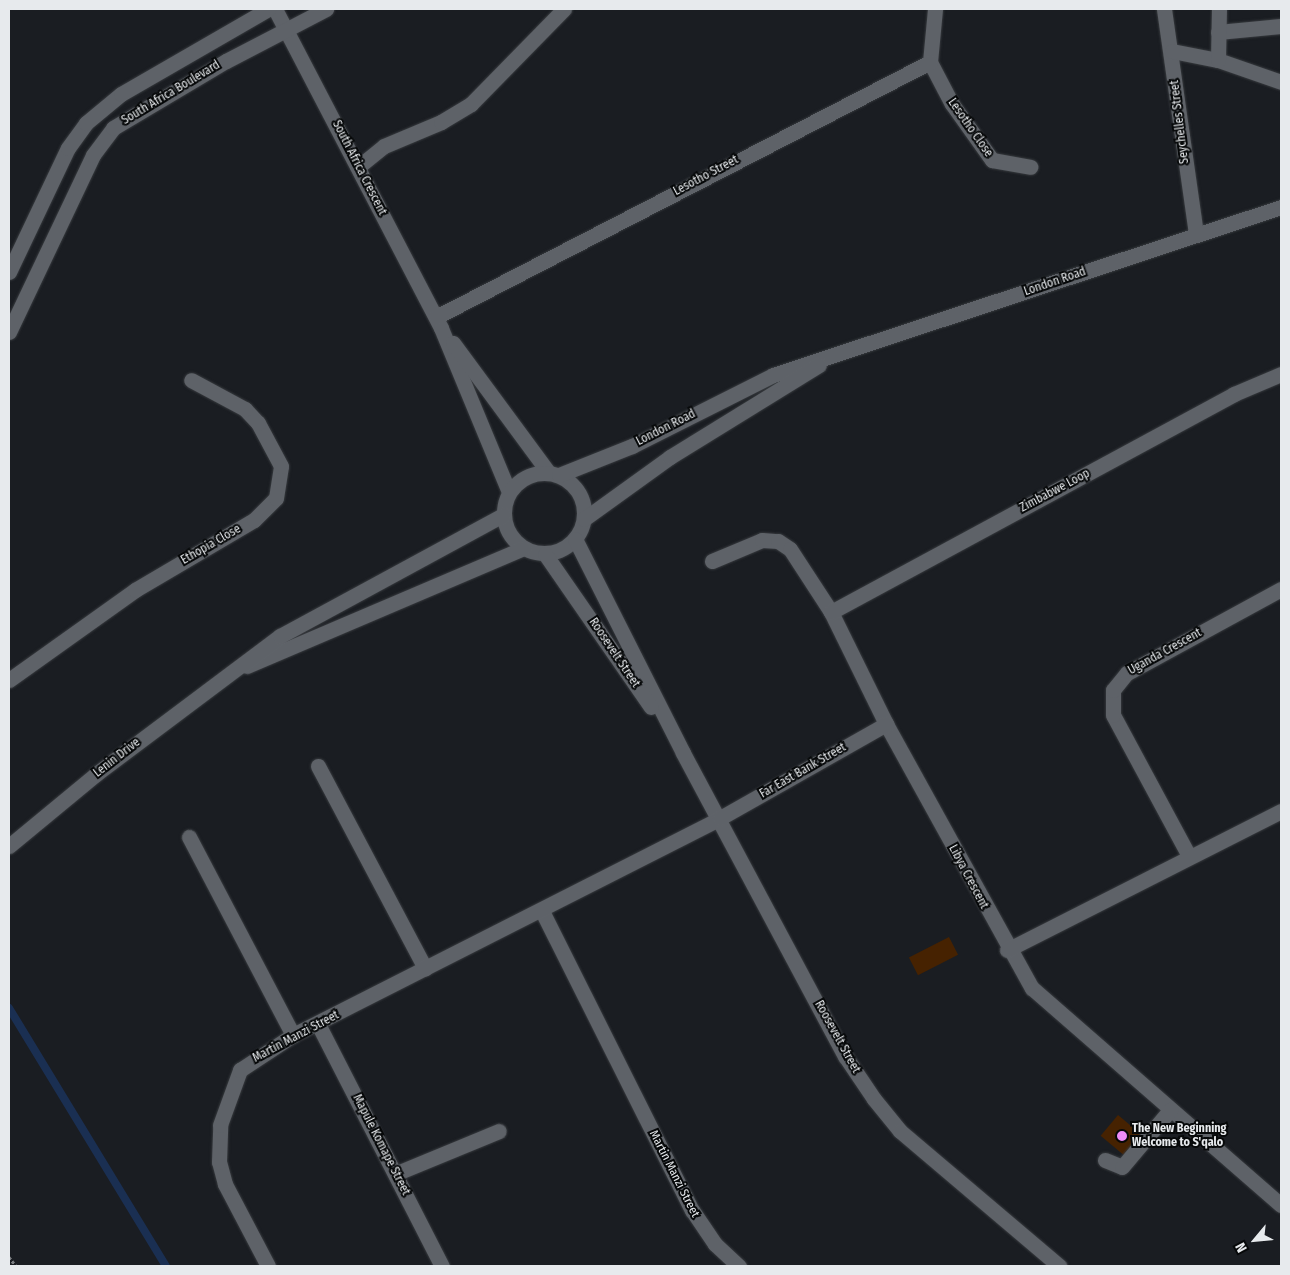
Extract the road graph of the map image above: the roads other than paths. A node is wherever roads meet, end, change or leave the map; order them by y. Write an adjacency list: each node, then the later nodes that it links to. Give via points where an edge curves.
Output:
1 (268, 9): 19 (street, South Africa Boulevard, via 121,94 86,123 68,148)
2 (275, 9): 9 (street, South Africa Crescent)
3 (326, 9): 9 (street, South Africa Boulevard)
4 (564, 9): 15 (street, via 471,104 441,122 384,146)
5 (935, 9): 13 (street)
6 (1164, 9): 11 (street, Seychelles Street)
7 (1219, 9): 10 (street)
8 (1281, 26): 10 (street)
9 (288, 30): 15 (street, South Africa Crescent); 21 (street, South Africa Boulevard, via 186,83 113,128 92,156)
10 (1218, 32): 12 (street)
11 (1172, 51): 12 (street); 18 (street, Seychelles Street)
12 (1218, 60): 14 (street)
13 (930, 62): 16 (street, Lesotho Close, via 952,104 992,160); 20 (street, Lesotho Street)
14 (1281, 82)
15 (358, 167): 20 (street, South Africa Crescent)
16 (1030, 167)
17 (1281, 207): 18 (street, London Road)
18 (1196, 234): 22 (street, London Road)
19 (9, 272)
20 (438, 322): 25 (street, South Africa Crescent); 26 (street, South Africa Crescent)
21 (9, 332)
22 (828, 358): 25 (street, London Road, via 773,375 611,456); 28 (street, London Road, via 783,392 662,462)
23 (1281, 374): 34 (street, Zimbabwe Loop, via 1226,398)
24 (191, 380): 36 (street, Ethopia Close, via 245,409 258,423 281,466 276,498 254,520 135,590)
25 (554, 474): 26 (street, via 526,476); 28 (street, via 579,493)
26 (509, 492): 27 (street)
27 (503, 515): 30 (street, via 513,540); 35 (street, via 322,611)
28 (584, 519): 29 (street)
29 (575, 539): 31 (street); 38 (street, Roosevelt Street)
30 (524, 548): 31 (street); 35 (street)
31 (545, 554): 38 (street, Roosevelt Street)
32 (712, 561): 34 (street, Libya Crescent, via 746,545 778,541 805,567)
33 (1281, 589): 44 (street, Uganda Crescent, via 1127,673 1113,690 1113,715)
34 (831, 612): 37 (street, Libya Crescent)
35 (227, 673): 43 (street, Lenin Drive)
36 (9, 680)
37 (886, 724): 41 (street, Far East Bank Street); 46 (street, Libya Crescent)
38 (683, 753): 41 (street, Roosevelt Street)
39 (318, 766): 47 (street)
40 (1281, 811): 44 (street)
41 (720, 818): 45 (street, Martin Manzi Street); 58 (street, Roosevelt Street, via 845,1056 874,1099 900,1131)
42 (189, 837): 49 (street)
43 (9, 846)
44 (1189, 856): 46 (street)
45 (542, 911): 47 (street, Martin Manzi Street); 57 (street, Martin Manzi Street, via 692,1210 715,1244)
46 (1007, 950): 50 (street, Libya Crescent, via 1044,1000)
47 (425, 968): 48 (street, Martin Manzi Street)
48 (318, 1024): 49 (street, Martin Manzi Street); 53 (street, Mapule Komape Street)
49 (293, 1036): 55 (street, Martin Manzi Street, via 240,1070 227,1097 218,1141 225,1184)
50 (1170, 1110): 52 (street, via 1122,1167); 54 (street, Libya Crescent)
51 (499, 1131): 53 (street)
52 (1104, 1160)
53 (397, 1173): 56 (street, Mapule Komape Street)
54 (1281, 1205)
55 (268, 1266)
56 (442, 1266)
57 (739, 1266)
58 (1058, 1266)

